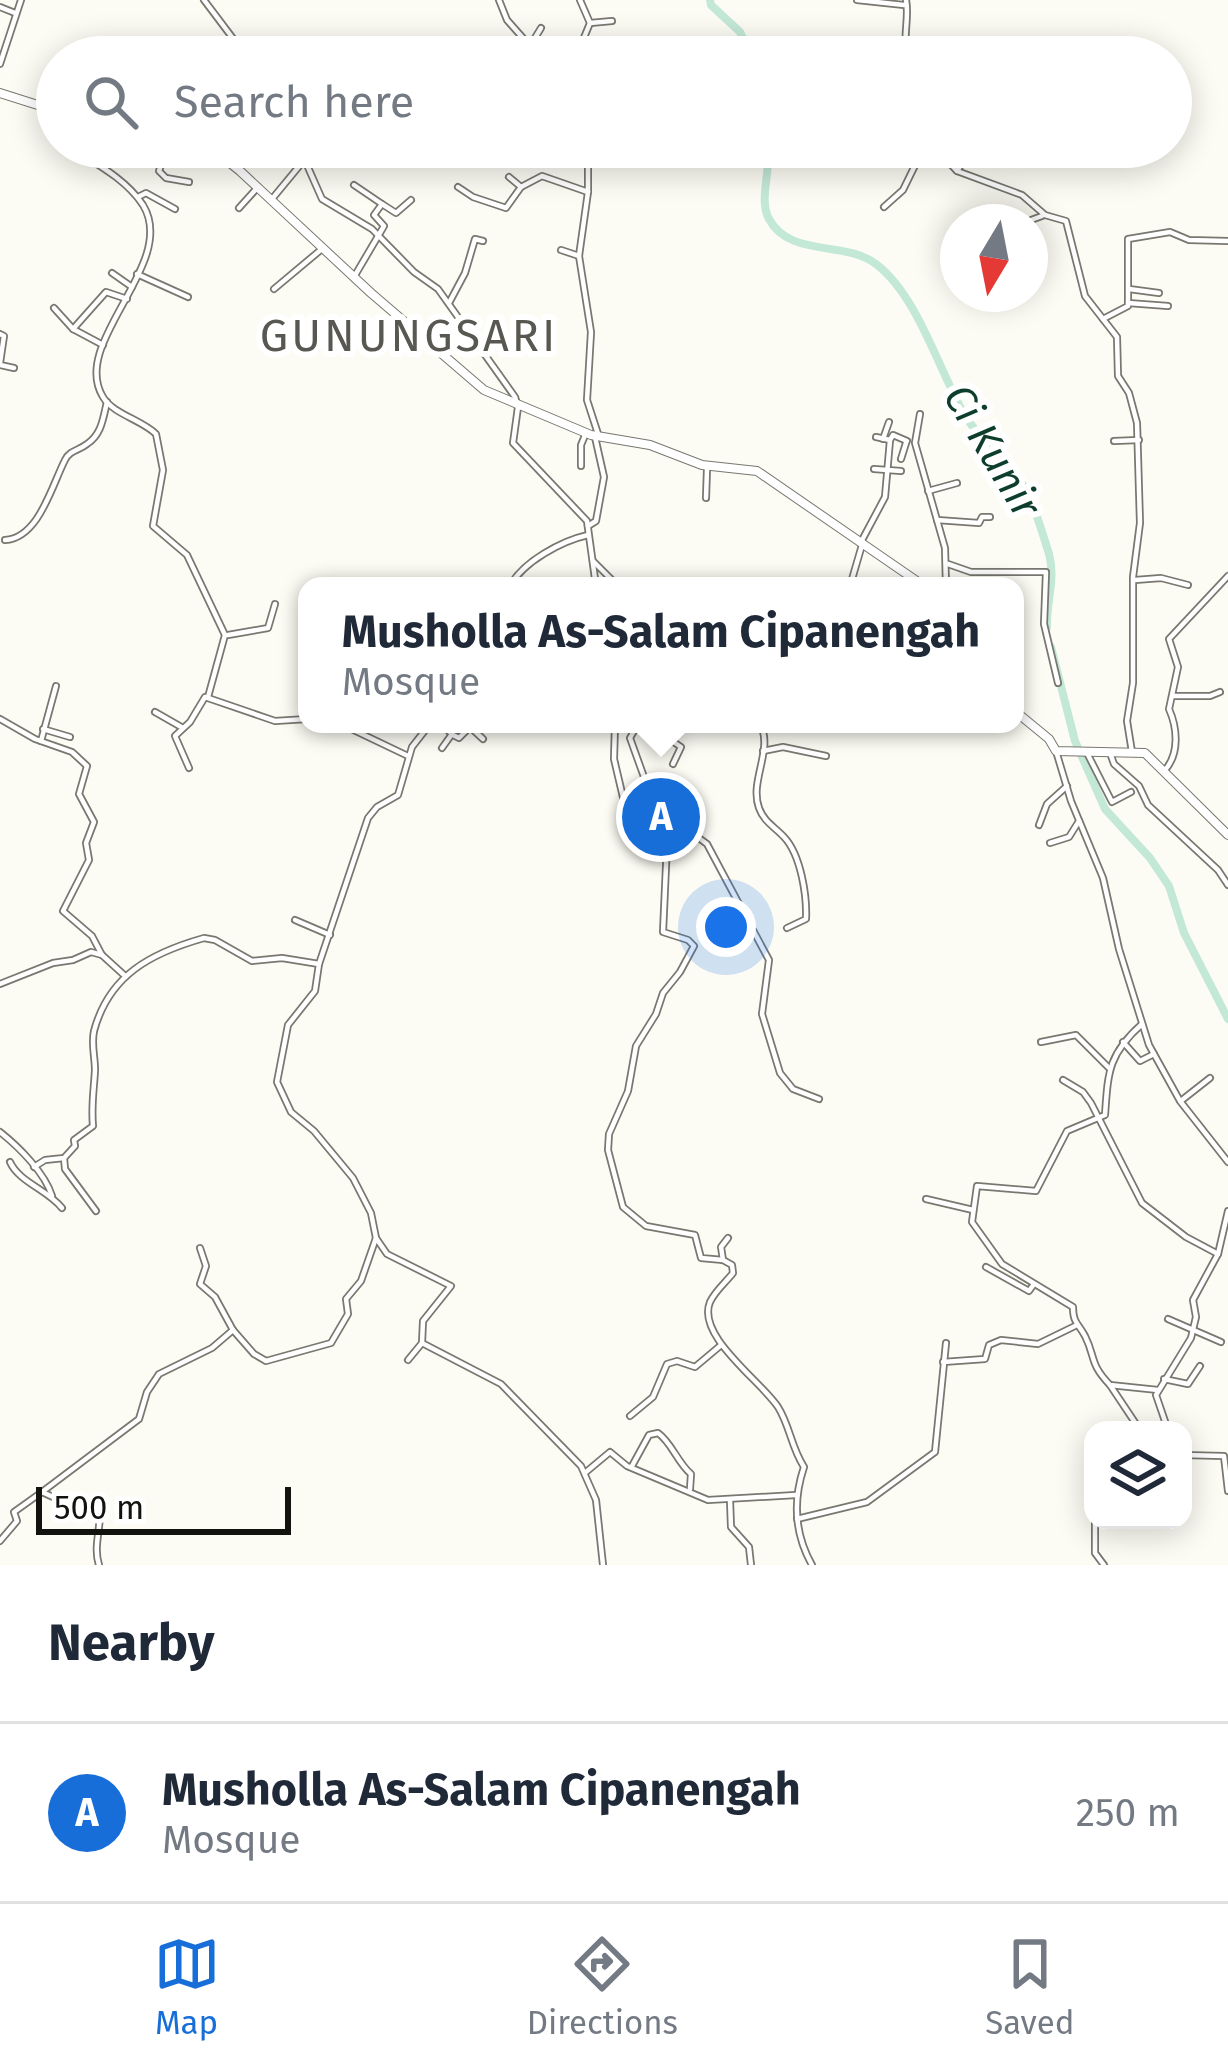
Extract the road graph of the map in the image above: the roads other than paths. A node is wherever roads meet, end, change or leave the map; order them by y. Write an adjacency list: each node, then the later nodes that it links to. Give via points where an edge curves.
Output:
1 (21, 0): 8 (street)
2 (204, 0): 12 (street)
3 (499, 0): 13 (street)
4 (580, 0): 10 (street)
5 (856, 0): 6 (street)
6 (906, 2): 16 (street)
7 (0, 7): 8 (street)
8 (15, 14): 17 (street)
9 (612, 21): 10 (street)
10 (590, 23): 15 (street)
11 (541, 28): 14 (street)
12 (231, 36)
13 (521, 36)
14 (536, 36)
15 (585, 36)
16 (905, 36)
17 (0, 64)
18 (0, 93): 19 (street)
19 (36, 104)
20 (103, 168): 37 (street)
21 (160, 168): 31 (street, via 165,178)
22 (236, 168): 33 (street)
23 (298, 168): 38 (street)
24 (308, 168): 46 (street, via 322,200)
25 (588, 168): 36 (street)
26 (918, 168): 42 (street)
27 (954, 168): 29 (street)
28 (959, 168): 29 (street)
29 (957, 171): 41 (street)
30 (509, 177): 35 (street)
31 (189, 182)
32 (354, 185): 40 (street)
33 (258, 187): 38 (street); 43 (street)
34 (458, 187): 35 (street, via 508,208)
35 (521, 187): 36 (street, via 542,176)
36 (588, 192): 51 (street)
37 (137, 197): 44 (street, via 146,193); 53 (street, via 152,232)
38 (272, 200): 49 (street)
39 (411, 200): 40 (street, via 396,213)
40 (382, 204): 46 (street, via 374,215 384,225)
41 (1033, 204)
42 (884, 207)
43 (238, 208)
44 (175, 209)
45 (1048, 216): 65 (street, via 1066,221 1080,286)
46 (379, 237): 54 (street); 62 (street)
47 (483, 241): 62 (street, via 475,239)
48 (1228, 241): 57 (street, via 1172,232 1128,238)
49 (323, 248): 54 (street); 56 (street)
50 (561, 250): 51 (street)
51 (579, 256): 75 (street, via 591,332 586,400)
52 (112, 273): 55 (street)
53 (137, 274): 55 (street); 59 (street)
54 (354, 277): 72 (street, via 475,383)
55 (132, 287): 60 (street)
56 (274, 289)
57 (1127, 289): 58 (street); 61 (street)
58 (1159, 293)
59 (188, 297)
60 (128, 299): 66 (street, via 106,292); 68 (street)
61 (1128, 303): 63 (street); 65 (street)
62 (448, 305): 72 (street)
63 (1168, 305)
64 (53, 308): 66 (street)
65 (1103, 319): 77 (street, via 1118,341 1116,366)
66 (73, 328): 68 (street)
67 (0, 334): 69 (street)
68 (103, 345): 71 (street, via 98,376)
69 (0, 364): 70 (street)
70 (14, 368)
71 (107, 402): 93 (street, via 91,442 67,455 44,510); 109 (street, via 156,434 163,470 153,526 187,555)
72 (516, 406): 75 (street); 92 (street, via 513,443 585,518)
73 (920, 414): 80 (street)
74 (889, 422): 76 (street)
75 (593, 435): 82 (street); 83 (street, via 581,445); 92 (street, via 604,477)
76 (883, 439): 78 (street); 85 (street)
77 (1139, 440): 79 (street); 106 (street)
78 (907, 441): 80 (street); 81 (street)
79 (1114, 441)
80 (915, 442): 86 (street)
81 (901, 459)
82 (708, 465): 89 (street); 94 (street, via 764,475)
83 (581, 466)
84 (874, 469): 85 (street)
85 (888, 470): 86 (street); 94 (street, via 885,497)
86 (922, 473): 88 (street)
87 (957, 483): 88 (street)
88 (928, 491): 91 (street)
89 (706, 498)
90 (990, 517): 91 (street)
91 (937, 520): 96 (street)
92 (588, 531): 95 (street); 99 (street)
93 (5, 540)
94 (861, 544): 97 (street); 102 (street)
95 (590, 556): 100 (street); 101 (street)
96 (948, 564): 105 (street); 110 (street, via 971,572 1046,572 1043,624)
97 (906, 574): 103 (street); 104 (street)
98 (1228, 576): 113 (street, via 1169,639 1178,667)
99 (514, 577)
100 (594, 577)
101 (610, 577)
102 (852, 577)
103 (904, 577)
104 (910, 577)
105 (947, 577)
106 (1133, 580): 107 (street); 137 (street, via 1126,721)
107 (1188, 585)
108 (275, 604): 109 (street, via 268,628)
109 (226, 635): 114 (street)
110 (1058, 683)
111 (56, 686): 120 (street)
112 (1220, 692): 113 (street)
113 (1172, 696): 143 (street, via 1175,739)
114 (208, 697): 118 (street, via 275,721); 119 (street)
115 (155, 712): 119 (street)
116 (0, 719): 132 (street)
117 (1024, 719): 135 (street)
118 (298, 720)
119 (183, 728): 142 (street, via 175,740)
120 (43, 729): 130 (street); 132 (street)
121 (360, 733): 139 (street)
122 (424, 733): 139 (street)
123 (463, 733): 129 (street)
124 (477, 733): 131 (street)
125 (615, 733): 147 (street, via 626,810)
126 (633, 733): 147 (street)
127 (660, 733): 141 (street, via 681,747)
128 (764, 733): 134 (street)
129 (452, 734): 133 (street)
130 (70, 737)
131 (483, 739)
132 (40, 741): 155 (street, via 87,766 79,794 93,820 89,860 62,910)
133 (442, 748)
134 (763, 751): 140 (street); 153 (street, via 758,806 789,843 806,906 806,919)
135 (1056, 751): 138 (street); 144 (street)
136 (1110, 752): 137 (street); 138 (street); 151 (street, via 1148,805)
137 (1132, 752): 143 (street)
138 (1082, 754): 145 (street, via 1112,802)
139 (408, 756): 154 (street, via 398,795 368,818)
140 (826, 756)
141 (673, 764)
142 (189, 768)
143 (1165, 770): 149 (street)
144 (1067, 786): 146 (street); 148 (street)
145 (1131, 792)
146 (1079, 821): 150 (street, via 1069,837); 159 (street, via 1103,878)
147 (668, 825): 166 (street, via 704,839 749,916 769,960 762,1014 780,1073 793,1089); 184 (street, via 664,932 694,946 636,1046 608,1150 623,1207 648,1227 695,1235 701,1258)
148 (1039, 825)
149 (1228, 836)
150 (1050, 843)
151 (1228, 885)
152 (295, 920): 154 (street)
153 (787, 928)
154 (330, 935): 156 (street)
155 (102, 955): 157 (street); 158 (street)
156 (319, 964): 157 (street, via 252,961 204,938); 180 (street, via 316,991 288,1024 277,1082 291,1112 358,1186)
157 (124, 975): 170 (street, via 94,1031 93,1126)
158 (0, 984)
159 (1142, 1024): 161 (street); 162 (street)
160 (1041, 1042): 163 (street, via 1076,1035)
161 (1124, 1042): 162 (street, via 1141,1061); 163 (street)
162 (1154, 1054): 167 (street)
163 (1109, 1068): 168 (street)
164 (1210, 1078): 167 (street)
165 (1063, 1080): 168 (street, via 1083,1092)
166 (819, 1099)
167 (1180, 1101): 172 (street)
168 (1099, 1118): 178 (street, via 1066,1130 1036,1191 980,1185); 183 (street, via 1150,1213)
169 (0, 1132): 173 (street)
170 (64, 1158): 173 (street); 177 (street)
171 (10, 1162): 174 (street)
172 (1228, 1162)
173 (34, 1167): 174 (street)
174 (52, 1196): 176 (street)
175 (926, 1199): 178 (street)
176 (62, 1208)
177 (96, 1210)
178 (973, 1210): 186 (street, via 974,1229 998,1261)
179 (1228, 1211): 183 (street)
180 (376, 1238): 190 (street, via 331,1343 266,1361); 191 (street, via 387,1254 451,1286 422,1323)
181 (728, 1238): 184 (street)
182 (200, 1248): 190 (street, via 200,1284)
183 (1218, 1254): 189 (street, via 1193,1300)
184 (723, 1260): 194 (street, via 733,1273 708,1309)
185 (986, 1267): 186 (street, via 1029,1291)
186 (1035, 1283): 188 (street, via 1072,1307)
187 (1168, 1319): 189 (street)
188 (1076, 1326): 196 (street, via 1032,1345 995,1341 986,1359); 199 (street)
189 (1194, 1329): 192 (street); 198 (street)
190 (233, 1330): 209 (street, via 159,1374 136,1422)
191 (422, 1342): 195 (street); 206 (street, via 499,1383)
192 (1221, 1342)
193 (946, 1343): 196 (street)
194 (721, 1346): 201 (street, via 695,1367 667,1364 653,1397); 210 (street, via 780,1411 804,1467)
195 (408, 1360)
196 (943, 1362): 212 (street, via 935,1452 867,1502)
197 (1200, 1366): 198 (street, via 1188,1384)
198 (1164, 1379): 200 (street)
199 (1110, 1384): 200 (street); 202 (street)
200 (1158, 1390): 203 (street)
201 (630, 1416)
202 (1134, 1421)
203 (1164, 1421)
204 (1192, 1455): 208 (street, via 1224,1456)
205 (632, 1466): 206 (street, via 610,1452); 207 (street); 207 (street, via 658,1433 691,1474)
206 (586, 1472): 216 (street)
207 (690, 1490): 211 (street)
208 (1228, 1491)
209 (42, 1492): 214 (street, via 14,1512 17,1521); 215 (street, via 75,1507 100,1504)
210 (796, 1495): 211 (street); 212 (street)
211 (730, 1500): 217 (street, via 730,1526)
212 (797, 1519): 218 (street)
213 (1095, 1529): 219 (street)
214 (0, 1540)
215 (99, 1565)
216 (603, 1565)
217 (752, 1565)
218 (812, 1565)
219 (1104, 1565)

